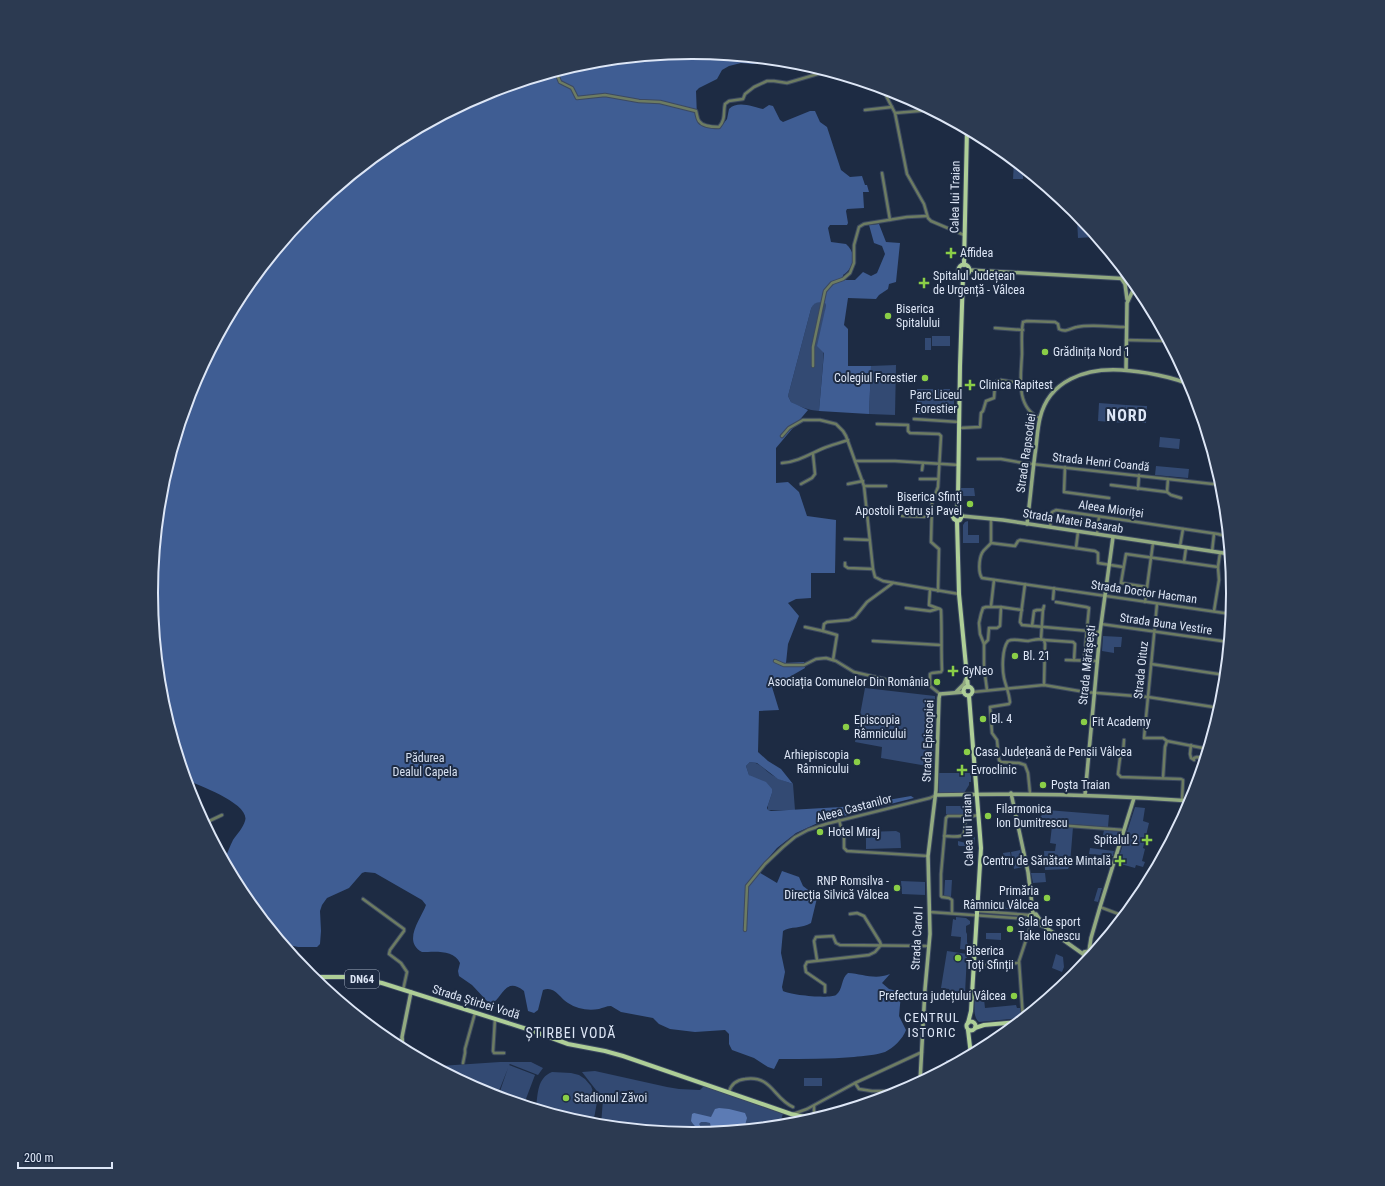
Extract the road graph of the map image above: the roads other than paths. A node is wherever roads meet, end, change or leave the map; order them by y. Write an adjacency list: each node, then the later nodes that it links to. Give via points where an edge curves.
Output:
1 (818, 74): 2 (street, via 787,83 770,81 754,87 742,99 725,104 725,115 719,127 705,125 699,121 696,111 660,102 605,95 577,98 572,88 560,82)
2 (558, 76)
3 (886, 96): 4 (street)
4 (892, 107): 5 (street); 7 (street)
5 (866, 110)
6 (922, 111): 7 (street)
7 (895, 114): 10 (street, via 905,169 924,204)
8 (967, 135): 12 (main road, Calea lui Traian)
9 (882, 173): 11 (street)
10 (927, 216): 11 (street); 12 (street, via 931,222)
11 (890, 220): 25 (street, via 859,227 854,245 854,263 850,273 843,279 832,282 827,288 813,347)
12 (964, 235): 13 (main road, Calea lui Traian)
13 (964, 265): 14 (main road); 15 (main road, Calea lui Traian, via 958,269)
14 (969, 270): 15 (main road, via 968,274); 16 (street)
15 (963, 276): 31 (main road, Calea lui Traian)
16 (1120, 278): 17 (street); 19 (street, via 1126,288)
17 (1124, 278)
18 (1133, 291): 19 (street)
19 (1127, 303): 20 (street)
20 (1126, 327): 22 (street, via 1079,326 1062,330 1056,322 1025,321); 23 (street)
21 (995, 328): 22 (street)
22 (1023, 330): 28 (street)
23 (1126, 340): 24 (street); 26 (street)
24 (1163, 341)
25 (813, 366)
26 (1126, 370): 27 (street, Strada Rapsodiei); 29 (street, Strada Rapsodiei, via 1095,371 1081,374 1063,383 1050,396)
27 (1183, 382)
28 (1020, 383): 29 (street, via 1026,406 1031,413); 33 (street, via 997,381 994,398 986,401 981,413 980,427)
29 (1040, 418): 42 (street, Strada Rapsodiei)
30 (914, 419): 31 (street)
31 (959, 422): 33 (main road, Calea lui Traian)
32 (877, 424): 41 (street, via 906,425 910,433 940,435)
33 (959, 428): 43 (main road, Calea lui Traian)
34 (782, 436): 35 (street, via 788,428 798,422 820,420 836,424)
35 (848, 440): 36 (street); 38 (street)
36 (813, 454): 39 (street); 51 (street, via 815,474)
37 (978, 459): 42 (street, Strada Henri Coandă)
38 (855, 461): 40 (street); 50 (street)
39 (782, 463)
40 (923, 463): 41 (street); 45 (street)
41 (938, 464): 43 (street); 48 (street)
42 (1034, 464): 44 (street, Strada Henri Coandă); 68 (street, Strada Rapsodiei)
43 (959, 465): 61 (main road, Calea lui Traian)
44 (1064, 467): 46 (street, Strada Henri Coandă); 59 (street, via 1064,492)
45 (922, 470)
46 (1139, 475): 49 (street, Strada Henri Coandă); 57 (street)
47 (920, 479): 48 (street)
48 (938, 479): 63 (street, via 938,487 932,499)
49 (1168, 479): 53 (street, Strada Henri Coandă); 58 (street)
50 (863, 481): 52 (street); 55 (street)
51 (800, 484)
52 (848, 484)
53 (1215, 484)
54 (1111, 485): 57 (street, Aleea Mioriței)
55 (864, 486): 56 (street); 77 (street)
56 (886, 486)
57 (1138, 489): 58 (street, Aleea Mioriței)
58 (1167, 492): 60 (street, Aleea Mioriței)
59 (1109, 498)
60 (1181, 498)
61 (957, 512): 64 (main road); 67 (main road, Calea lui Traian, via 953,516)
62 (902, 516): 63 (street)
63 (931, 516): 99 (street, via 931,542 939,549)
64 (962, 516): 66 (street, Strada Matei Basarab); 67 (main road)
65 (1099, 517): 69 (street, Aleea Mioriței, via 1056,510 1052,512); 70 (street, Aleea Mioriței); 73 (street)
66 (991, 519): 68 (street, Strada Matei Basarab); 78 (street)
67 (957, 521): 100 (main road, Calea lui Traian)
68 (1027, 524): 69 (street, Strada Matei Basarab)
69 (1050, 527): 71 (street, Strada Matei Basarab)
70 (1183, 529): 72 (street, Aleea Mioriței); 80 (street)
71 (1078, 532): 73 (street, Strada Matei Basarab); 81 (street)
72 (1214, 534): 74 (street, Aleea Mioriței); 83 (street)
73 (1096, 535): 75 (street, Strada Matei Basarab)
74 (1223, 536)
75 (1113, 537): 79 (street, Strada Matei Basarab); 89 (street, Strada Mărășești)
76 (845, 539): 77 (street)
77 (870, 540): 92 (street)
78 (991, 543): 81 (street, via 1015,546 1020,540); 93 (street, Strada Doctor Hacman, via 980,557 980,575 982,578)
79 (1153, 543): 80 (street, Strada Matei Basarab); 86 (street)
80 (1180, 547): 82 (street, Strada Matei Basarab)
81 (1076, 548): 89 (street, via 1097,552 1098,563)
82 (1186, 548): 83 (street, Strada Matei Basarab); 87 (street)
83 (1212, 552): 84 (street, Strada Matei Basarab)
84 (1220, 553): 85 (street, Strada Matei Basarab); 91 (street)
85 (1225, 554)
86 (1151, 557): 87 (street); 90 (street, via 1126,554); 96 (street)
87 (1184, 562): 91 (street)
88 (845, 563): 92 (street, via 848,568)
89 (1109, 565): 90 (street); 101 (street, Strada Mărășești)
90 (1123, 567): 96 (street, via 1121,583)
91 (1218, 567): 111 (street, via 1219,580)
92 (873, 569): 94 (street, via 878,579)
93 (994, 580): 95 (street, Strada Doctor Hacman); 106 (street)
94 (893, 583): 98 (street); 117 (street, via 869,600 855,617 827,622)
95 (1025, 584): 97 (street, Strada Doctor Hacman); 110 (street)
96 (1146, 587): 104 (street)
97 (1054, 588): 101 (street, Strada Doctor Hacman); 102 (street)
98 (930, 590): 99 (street); 109 (street, via 930,605)
99 (938, 591): 100 (street)
100 (959, 594): 134 (main road, Calea lui Traian)
101 (1105, 596): 104 (street, Strada Doctor Hacman); 113 (street, Strada Mărășești)
102 (1053, 599)
103 (1056, 602): 118 (street, Strada Doctor Hacman, via 1088,607)
104 (1145, 602): 105 (street, Strada Doctor Hacman)
105 (1157, 604): 111 (street, Strada Doctor Hacman); 119 (street, Strada Oituz)
106 (991, 606): 107 (street); 124 (street, via 983,608 979,620)
107 (1001, 607): 110 (street); 124 (street, via 1000,626 989,628 988,640)
108 (906, 608): 109 (street)
109 (938, 608): 125 (street, via 941,610)
110 (1022, 610): 114 (street, via 1021,624)
111 (1214, 611): 112 (street, Strada Doctor Hacman)
112 (1225, 613)
113 (1101, 624): 119 (street, Strada Buna Vestire); 120 (street, Strada Mărășești)
114 (1032, 626): 116 (street); 116 (street, via 1034,611 1043,607)
115 (805, 627): 117 (street)
116 (1042, 627): 118 (street); 121 (street)
117 (823, 631): 126 (street, via 837,636)
118 (1086, 631): 120 (street); 129 (street)
119 (1154, 631): 123 (street, Strada Buna Vestire); 132 (street, Strada Oituz)
120 (1100, 632): 131 (street, Strada Mărășești)
121 (1043, 639): 128 (street, via 1073,642); 135 (street); 138 (street, via 1006,642 1004,673)
122 (873, 641): 125 (street)
123 (1224, 641)
124 (984, 644): 139 (street)
125 (940, 645): 136 (street, via 942,670 930,674)
126 (833, 660): 130 (street, via 819,658 804,665 784,665); 136 (street, via 857,673 893,682)
127 (1066, 660): 128 (street)
128 (1074, 660): 129 (street)
129 (1084, 660): 131 (street)
130 (775, 661)
131 (1097, 661): 143 (street, Strada Mărășești)
132 (1151, 664): 133 (street); 146 (street, Strada Oituz)
133 (1220, 674)
134 (967, 678): 137 (main road, Calea lui Traian); 140 (street)
135 (1044, 685): 138 (street); 143 (street)
136 (930, 686): 144 (street)
137 (968, 687): 141 (main road); 142 (main road, via 972,688)
138 (1009, 688): 139 (street); 154 (street, via 1010,703 992,706 990,709 992,733 997,740 999,760 1027,767)
139 (987, 690): 142 (street)
140 (955, 692): 141 (street); 144 (street)
141 (964, 692): 145 (main road)
142 (973, 692): 145 (main road)
143 (1094, 693): 146 (street); 158 (street, Strada Mărășești)
144 (940, 694): 157 (street, Strada Episcopiei)
145 (969, 696): 155 (main road, Calea lui Traian)
146 (1148, 697): 147 (street); 149 (street, Strada Oituz, via 1144,738 1163,738)
147 (1214, 707)
148 (1124, 740): 153 (street, via 1118,774 1121,777)
149 (1167, 741): 150 (street); 153 (street)
150 (1191, 746): 151 (street); 152 (street, via 1191,758)
151 (1203, 747)
152 (1200, 757)
153 (1163, 778): 160 (street, via 1183,780)
154 (1030, 793): 156 (street, Strada Episcopiei); 158 (street, Strada Episcopiei)
155 (977, 794): 156 (street, Strada Episcopiei); 157 (street, Strada Episcopiei); 162 (main road, Calea lui Traian)
156 (1011, 794): 166 (street)
157 (936, 795): 164 (street, Aleea Castanilor); 169 (street, Strada Carol I)
158 (1085, 795): 159 (street, Strada Episcopiei)
159 (1134, 798): 160 (street, Strada Episcopiei); 167 (street)
160 (1182, 800)
161 (222, 815): 165 (street)
162 (979, 815): 168 (street, via 965,818 964,835); 174 (main road, Calea lui Traian, via 981,854)
163 (964, 816): 168 (street, via 946,818)
164 (840, 820): 169 (street, via 846,851); 180 (street, Aleea Castanilor, via 795,837 765,864 747,886)
165 (210, 821)
166 (1017, 822): 167 (street); 178 (street, via 1029,880)
167 (1124, 830): 171 (street)
168 (944, 836): 173 (street, via 941,896 952,900)
169 (928, 856): 172 (street, Strada Carol I)
170 (363, 899): 191 (street, via 404,929 389,954 401,963 407,972)
171 (1100, 907): 176 (street); 183 (street)
172 (930, 912): 173 (street); 182 (street, Strada Carol I)
173 (952, 913): 174 (street)
174 (977, 913): 178 (street); 189 (main road, Calea lui Traian)
175 (850, 914): 181 (street, via 858,913 864,916)
176 (1119, 914)
177 (1038, 916): 178 (street, via 1036,914); 178 (street, via 1038,919); 179 (street)
178 (1032, 918): 179 (street); 188 (street)
179 (1045, 927): 186 (street)
180 (745, 930)
181 (881, 945): 182 (street); 187 (street, via 876,952 869,955); 187 (street, via 840,945 833,936 816,937 814,941)
182 (929, 946): 205 (street, Strada Carol I, via 924,989)
183 (1089, 946): 184 (street); 185 (street)
184 (1092, 947)
185 (1089, 951): 186 (street)
186 (1083, 954)
187 (817, 960): 193 (street, via 807,962 805,970 824,985)
188 (1018, 964): 189 (street); 196 (street)
189 (973, 966): 194 (main road, Calea lui Traian)
190 (321, 977): 191 (main road, Strada Știrbei Vodă / DN64, via 357,978)
191 (403, 990): 192 (main road, Strada Știrbei Vodă / DN64)
192 (411, 992): 195 (main road, Strada Știrbei Vodă / DN64); 202 (street)
193 (825, 992)
194 (970, 1011): 198 (main road, Calea lui Traian); 200 (main road, Calea lui Traian)
195 (475, 1013): 197 (main road, Strada Știrbei Vodă / DN64); 207 (street)
196 (1023, 1013)
197 (495, 1019): 206 (street, via 493,1051); 211 (main road, Strada Știrbei Vodă / DN64, via 568,1044 614,1053)
198 (968, 1022): 200 (main road, via 971,1021); 201 (main road, Calea lui Traian)
199 (1010, 1023): 200 (main road)
200 (974, 1026): 201 (main road); 203 (main road)
201 (968, 1030): 203 (main road)
202 (402, 1041)
203 (970, 1042): 204 (main road)
204 (970, 1048)
205 (922, 1052): 208 (street, Strada Carol I); 209 (street)
206 (504, 1053)
207 (462, 1063)
208 (920, 1076)
209 (855, 1083): 210 (street, via 859,1089); 212 (street)
210 (886, 1091)
211 (728, 1092): 213 (street, via 733,1084 752,1078 770,1085); 215 (main road, Strada Știrbei Vodă / DN64)
212 (814, 1106): 214 (street); 215 (street)
213 (793, 1107)
214 (814, 1113)
215 (790, 1114): 216 (main road, Strada Știrbei Vodă / DN64)
216 (802, 1116)

